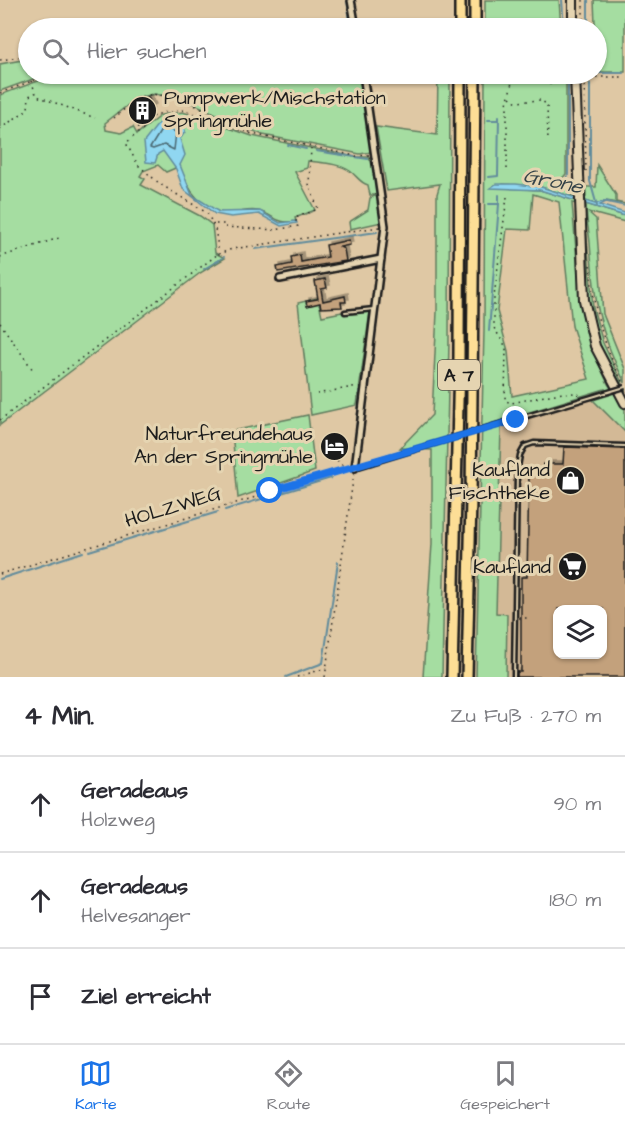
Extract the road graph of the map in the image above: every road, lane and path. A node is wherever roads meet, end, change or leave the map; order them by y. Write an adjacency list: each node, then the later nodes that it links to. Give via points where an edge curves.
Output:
1 (351, 0): 6 (street)
2 (460, 0): 7 (highway)
3 (475, 0): 8 (highway)
4 (573, 0): 9 (main road)
5 (583, 0): 10 (path)
6 (354, 18)
7 (460, 18)
8 (475, 18)
9 (573, 18)
10 (584, 18)
11 (18, 57): 12 (path)
12 (0, 60)
13 (607, 76): 14 (path)
14 (625, 77)
15 (23, 84): 23 (path)
16 (32, 84): 24 (path)
17 (364, 84): 34 (street)
18 (460, 84): 66 (highway, A 7)
19 (475, 84): 67 (highway, A 7)
20 (512, 84): 25 (path)
21 (575, 84): 54 (main road, via 578,209 588,324 605,370)
22 (584, 84): 36 (path)
23 (0, 93)
24 (36, 93): 26 (path); 30 (path, via 29,96 28,109)
25 (509, 97): 32 (path, via 517,102 541,100 547,105); 35 (path)
26 (95, 118)
27 (114, 118): 31 (path, via 138,99 153,95 192,105)
28 (145, 127): 29 (path); 31 (path, via 148,119 161,113 184,110); 38 (path, via 126,143 138,165 160,184 207,213)
29 (137, 128)
30 (0, 129)
31 (252, 134): 33 (path)
32 (548, 142)
33 (312, 147): 34 (path, via 356,156); 38 (path, via 309,184 318,209 296,218 298,226 275,230)
34 (375, 154): 39 (street)
35 (507, 169)
36 (586, 177)
37 (507, 197): 53 (path, via 494,297 494,328 506,346 506,400 523,402 571,392)
38 (214, 224): 41 (path)
39 (385, 226): 41 (path); 43 (street)
40 (59, 238): 42 (path)
41 (219, 254): 55 (path)
42 (0, 257)
43 (381, 259): 45 (street); 46 (street)
44 (590, 264): 51 (path, via 598,325)
45 (280, 279)
46 (374, 309): 47 (lane); 50 (street)
47 (345, 312)
48 (0, 323): 49 (path)
49 (33, 370)
50 (365, 384): 52 (path); 58 (street)
51 (625, 387): 53 (lane, bridge)
52 (317, 394)
53 (585, 399): 58 (lane, bridge)
54 (625, 403)
55 (0, 420)
56 (625, 446): 61 (lane, via 538,443 522,450 517,473)
57 (332, 450): 59 (path)
58 (355, 468): 59 (path, HOLZWEG); 63 (path)
59 (347, 470): 60 (path, HOLZWEG)
60 (0, 574)
61 (514, 617): 62 (path); 68 (lane)
62 (527, 618)
63 (327, 668): 64 (path); 65 (path)
64 (297, 677)
65 (326, 677)
66 (452, 677)
67 (467, 677)
68 (514, 677)

